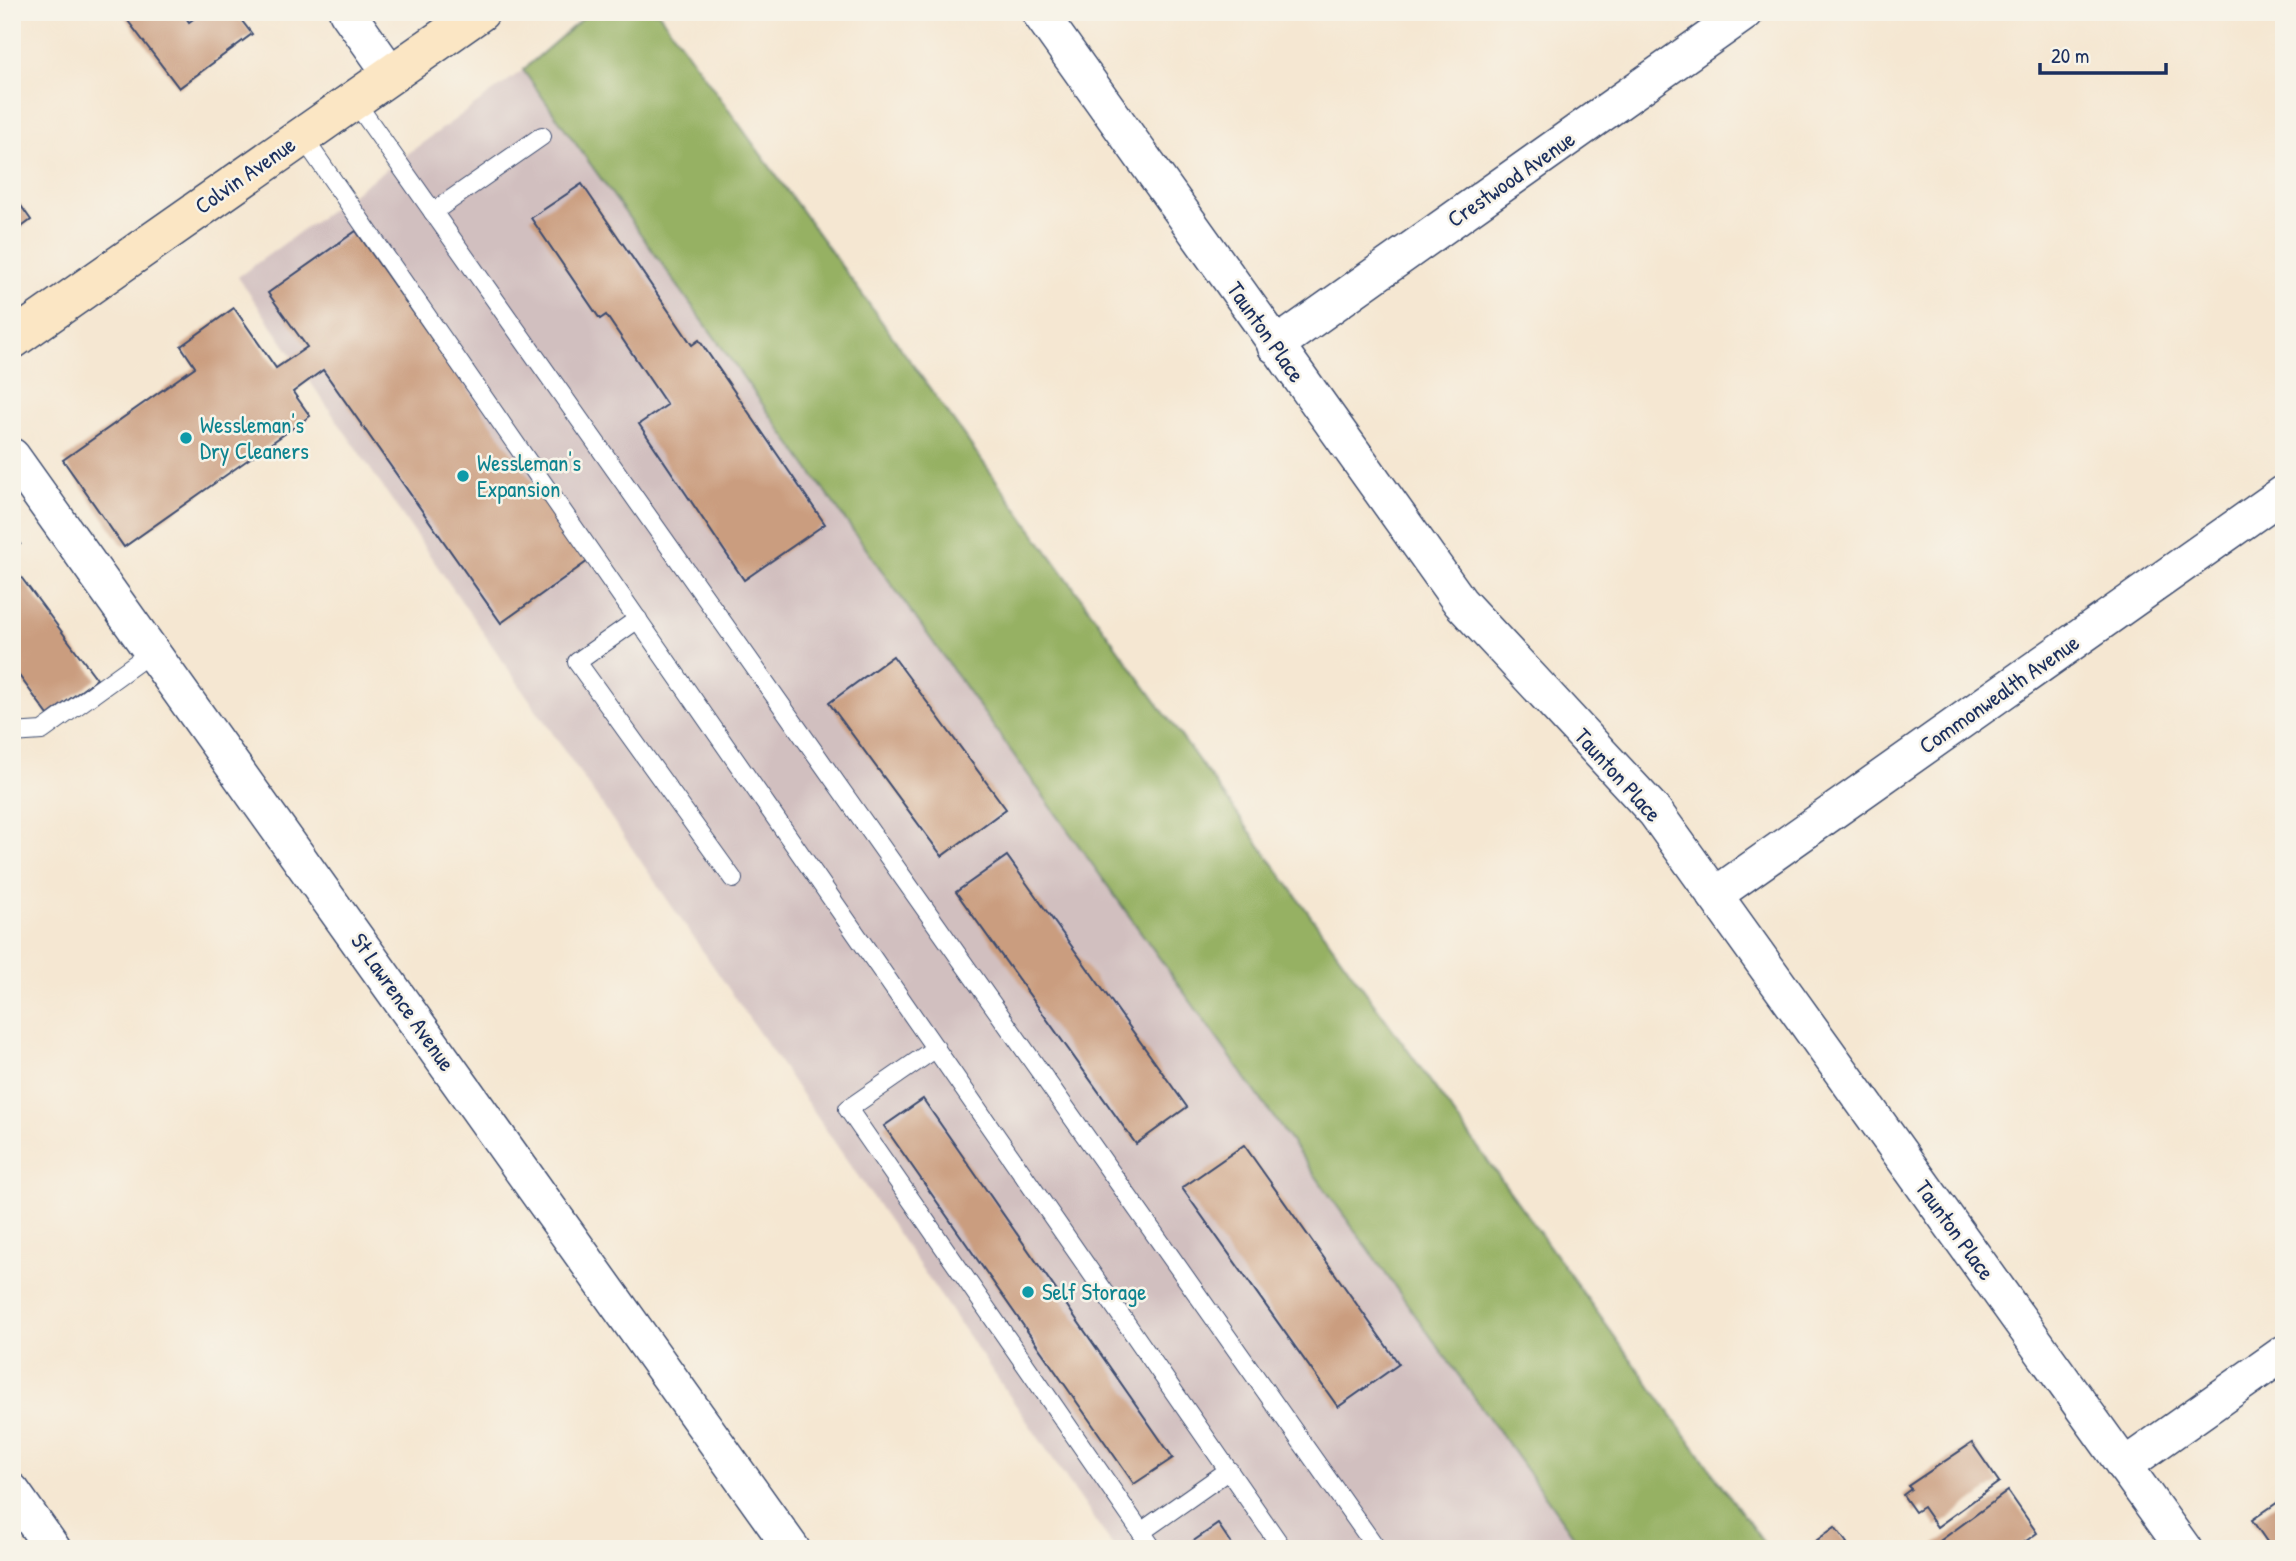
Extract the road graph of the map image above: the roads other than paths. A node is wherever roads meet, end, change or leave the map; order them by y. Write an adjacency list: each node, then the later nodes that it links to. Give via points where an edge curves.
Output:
1 (347, 12): 5 (street)
2 (480, 12): 5 (street, Colvin Avenue)
3 (1039, 12): 11 (street, Taunton Place)
4 (1746, 12): 11 (street, Crestwood Avenue)
5 (391, 74): 6 (street, Colvin Avenue)
6 (354, 100): 7 (street, Colvin Avenue); 9 (lane)
7 (302, 136): 10 (street, Colvin Avenue); 14 (lane)
8 (542, 136): 9 (lane)
9 (433, 212): 29 (lane)
10 (12, 340)
11 (1275, 346): 18 (street, Taunton Place, via 1460,602 1655,812)
12 (12, 456): 15 (street, St Lawrence Avenue)
13 (2284, 493): 18 (street, Commonwealth Avenue)
14 (638, 620): 17 (lane, via 577,662); 19 (lane)
15 (153, 651): 16 (lane, via 42,731); 26 (street, St Lawrence Avenue)
16 (12, 733)
17 (733, 879)
18 (1715, 895): 21 (street, Taunton Place)
19 (936, 1048): 22 (lane); 24 (lane, via 848,1109)
20 (2284, 1353): 21 (street)
21 (2124, 1466): 30 (street, Taunton Place)
22 (1229, 1470): 24 (lane); 28 (lane)
23 (12, 1490): 25 (street)
24 (1141, 1532): 27 (lane)
25 (53, 1549)
26 (792, 1549)
27 (1153, 1549)
28 (1283, 1549)
29 (1377, 1549)
30 (2184, 1549)

